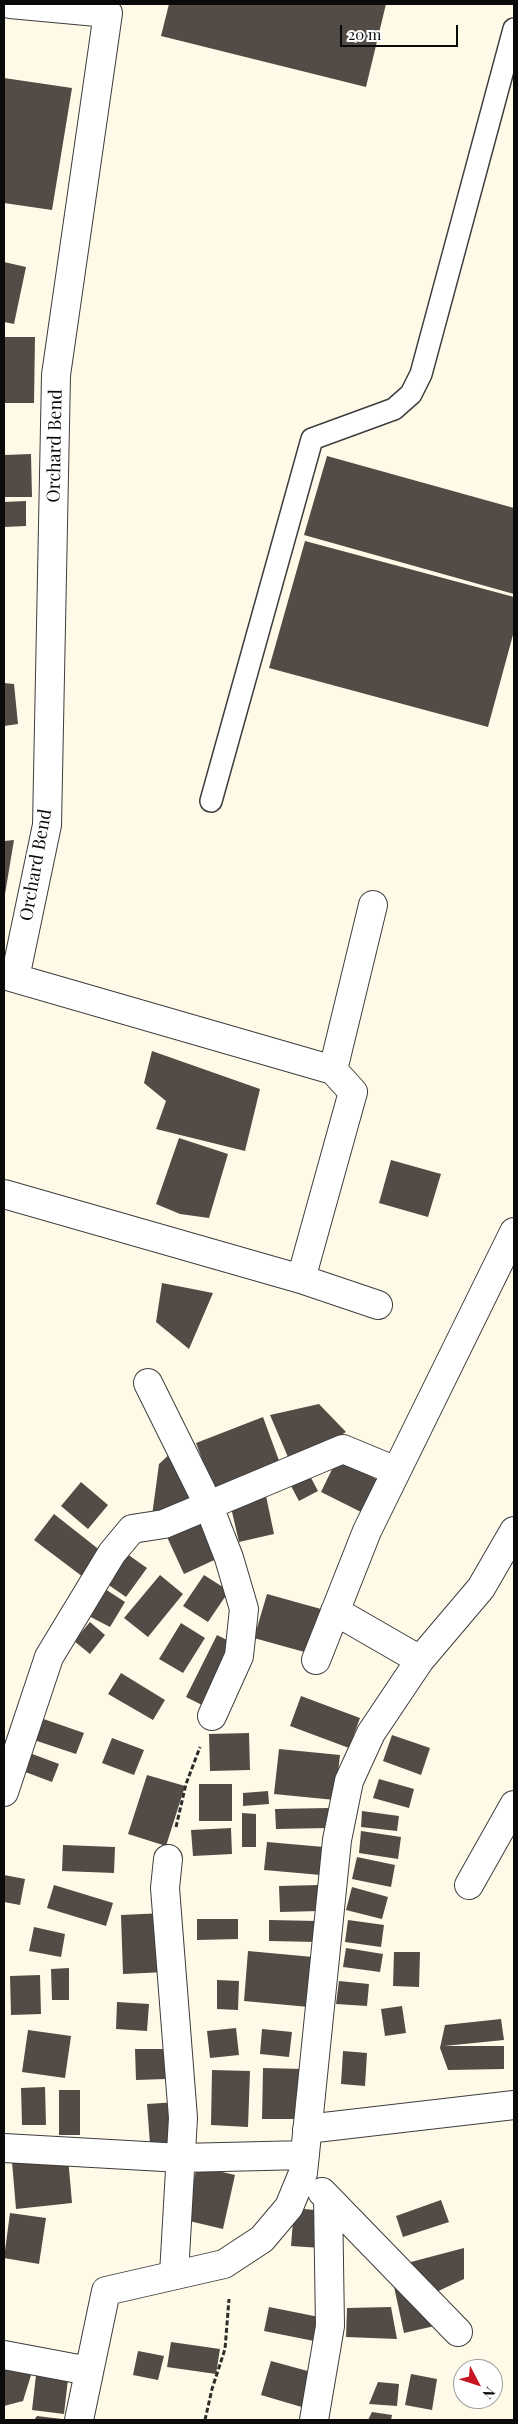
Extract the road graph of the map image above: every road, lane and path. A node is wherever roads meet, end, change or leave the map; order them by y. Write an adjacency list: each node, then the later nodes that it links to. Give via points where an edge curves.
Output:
1 (10, 4): 5 (street, Orchard Bend, via 108,13 56,375 47,825)
2 (514, 29): 3 (lane, via 421,374 411,394 394,409 312,439)
3 (211, 801)
4 (373, 905): 6 (street)
5 (9, 976): 6 (street)
6 (333, 1070): 9 (street, via 353,1092)
7 (4, 1194): 9 (street)
8 (514, 1232): 12 (street)
9 (301, 1279): 10 (street)
10 (378, 1305)
11 (148, 1383): 13 (street)
12 (396, 1471): 13 (street, via 343,1449); 15 (street, via 367,1531)
13 (208, 1504): 18 (street, via 244,1609 239,1656); 19 (street, via 164,1524 132,1529 112,1553 49,1657)
14 (514, 1531): 17 (street, via 481,1588)
15 (336, 1611): 16 (street); 17 (street)
16 (316, 1660)
17 (420, 1660): 25 (street, via 370,1733 349,1781 337,1840)
18 (212, 1716): 21 (path, via 186,1784)
19 (4, 1792)
20 (514, 1805): 22 (street)
21 (168, 1859): 26 (street, via 165,1888 182,2118)
22 (469, 1885)
23 (514, 2105): 25 (street)
24 (4, 2148): 26 (street)
25 (305, 2152): 26 (street); 27 (street); 28 (street, via 289,2207 262,2240)
26 (181, 2158): 29 (street)
27 (328, 2198): 30 (street); 35 (street, via 330,2326)
28 (224, 2264): 29 (street); 34 (path, via 231,2279 225,2349)
29 (174, 2274): 32 (street, via 106,2291)
30 (458, 2332)
31 (4, 2355): 32 (street)
32 (90, 2371): 33 (street)
33 (79, 2420)
34 (205, 2420)
35 (314, 2420)

